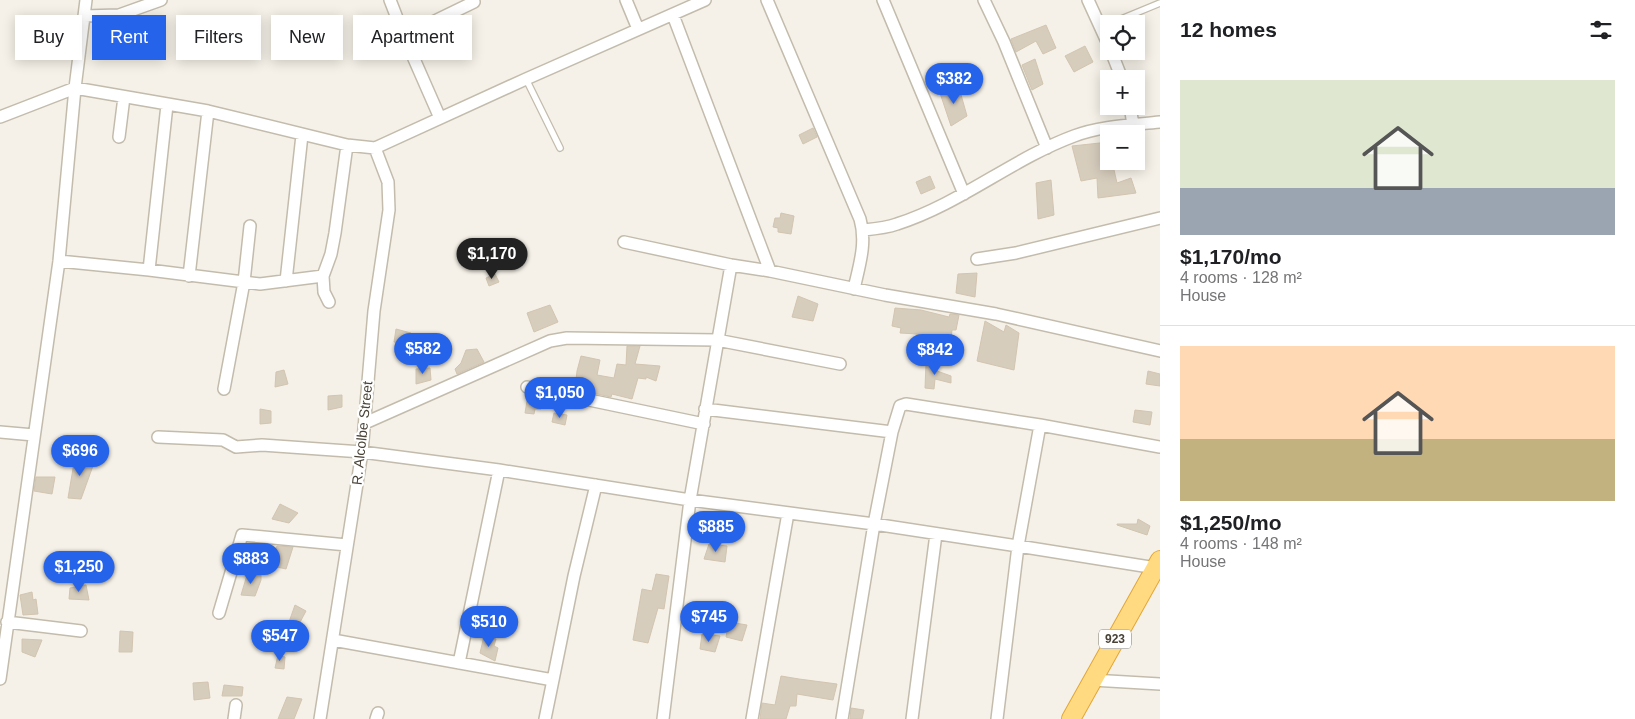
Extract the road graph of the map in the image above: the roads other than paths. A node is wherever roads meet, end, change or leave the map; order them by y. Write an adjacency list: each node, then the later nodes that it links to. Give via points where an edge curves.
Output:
1 (86, 0): 16 (street)
2 (161, 0): 16 (street, via 119,15)
3 (390, 0): 13 (street)
4 (626, 0): 18 (street)
5 (705, 0): 12 (street)
6 (767, 0): 40 (street)
7 (883, 0): 37 (street)
8 (984, 0): 36 (street)
9 (1088, 0): 17 (street)
10 (474, 2): 14 (street)
11 (1160, 3): 15 (lane)
12 (673, 14): 18 (street); 46 (street)
13 (396, 15)
14 (447, 15)
15 (1131, 15)
16 (84, 16): 21 (street)
17 (1100, 26)
18 (638, 29): 20 (street)
19 (415, 60): 27 (street)
20 (526, 79): 27 (street); 35 (lane)
21 (75, 88): 22 (street); 26 (street); 43 (street)
22 (124, 97): 23 (street); 32 (street)
23 (168, 104): 24 (street); 45 (street)
24 (208, 111): 31 (street); 47 (street)
25 (1131, 115): 29 (street)
26 (0, 117)
27 (440, 118): 34 (street)
28 (1160, 122): 29 (street)
29 (1133, 125)
30 (1100, 129): 36 (street, via 1088,131)
31 (302, 135): 33 (street); 49 (street)
32 (119, 137)
33 (347, 146): 34 (street); 48 (street, via 335,233)
34 (375, 148): 59 (street, R. Alcolbe Street, via 388,182 389,210 374,311)
35 (560, 148)
36 (1048, 148): 37 (street)
37 (964, 194): 40 (street, via 895,225)
38 (1160, 218): 42 (street, via 1016,253)
39 (250, 226): 50 (street)
40 (863, 230): 51 (street)
41 (624, 242): 44 (street)
42 (977, 259)
43 (59, 260): 45 (street); 64 (street)
44 (731, 265): 46 (street); 53 (street)
45 (150, 270): 47 (street)
46 (770, 272): 51 (street)
47 (189, 276): 50 (street)
48 (323, 276): 49 (street); 52 (street, via 324,292)
49 (286, 281): 50 (street)
50 (244, 282): 57 (street)
51 (854, 289): 54 (street, via 996,314)
52 (329, 302)
53 (718, 340): 55 (street); 58 (street); 59 (street, via 556,339)
54 (1160, 351)
55 (840, 364)
56 (527, 387): 60 (street)
57 (224, 389)
58 (705, 409): 60 (street); 63 (street)
59 (365, 423): 67 (street, R. Alcolbe Street)
60 (704, 424): 70 (street)
61 (1040, 425): 63 (street, via 906,404 900,406); 66 (street); 75 (street)
62 (0, 432): 64 (street)
63 (892, 432): 72 (street)
64 (34, 435): 78 (street)
65 (158, 437): 67 (street, via 223,440 236,447 262,445)
66 (1160, 447)
67 (362, 452): 68 (street); 74 (street, R. Alcolbe Street)
68 (499, 470): 69 (street); 81 (street)
69 (596, 485): 70 (street); 83 (street)
70 (690, 500): 71 (street); 90 (street)
71 (788, 513): 72 (street); 91 (street)
72 (874, 524): 73 (street); 92 (street)
73 (936, 534): 75 (street); 93 (street)
74 (348, 545): 77 (street, via 242,535); 80 (street, R. Alcolbe Street)
75 (1018, 546): 76 (street); 94 (street)
76 (1156, 573): 84 (highway, 923)
77 (219, 613)
78 (7, 622): 79 (street); 82 (street)
79 (81, 631)
80 (332, 640): 81 (street); 88 (street, R. Alcolbe Street)
81 (459, 663): 83 (street)
82 (0, 679)
83 (553, 680): 89 (street)
84 (1092, 680): 85 (street); 95 (highway, 923)
85 (1160, 684)
86 (236, 705): 87 (street)
87 (234, 719)
88 (320, 719)
89 (545, 719)
90 (663, 719)
91 (752, 719)
92 (842, 719)
93 (912, 719)
94 (997, 719)
95 (1071, 719)

